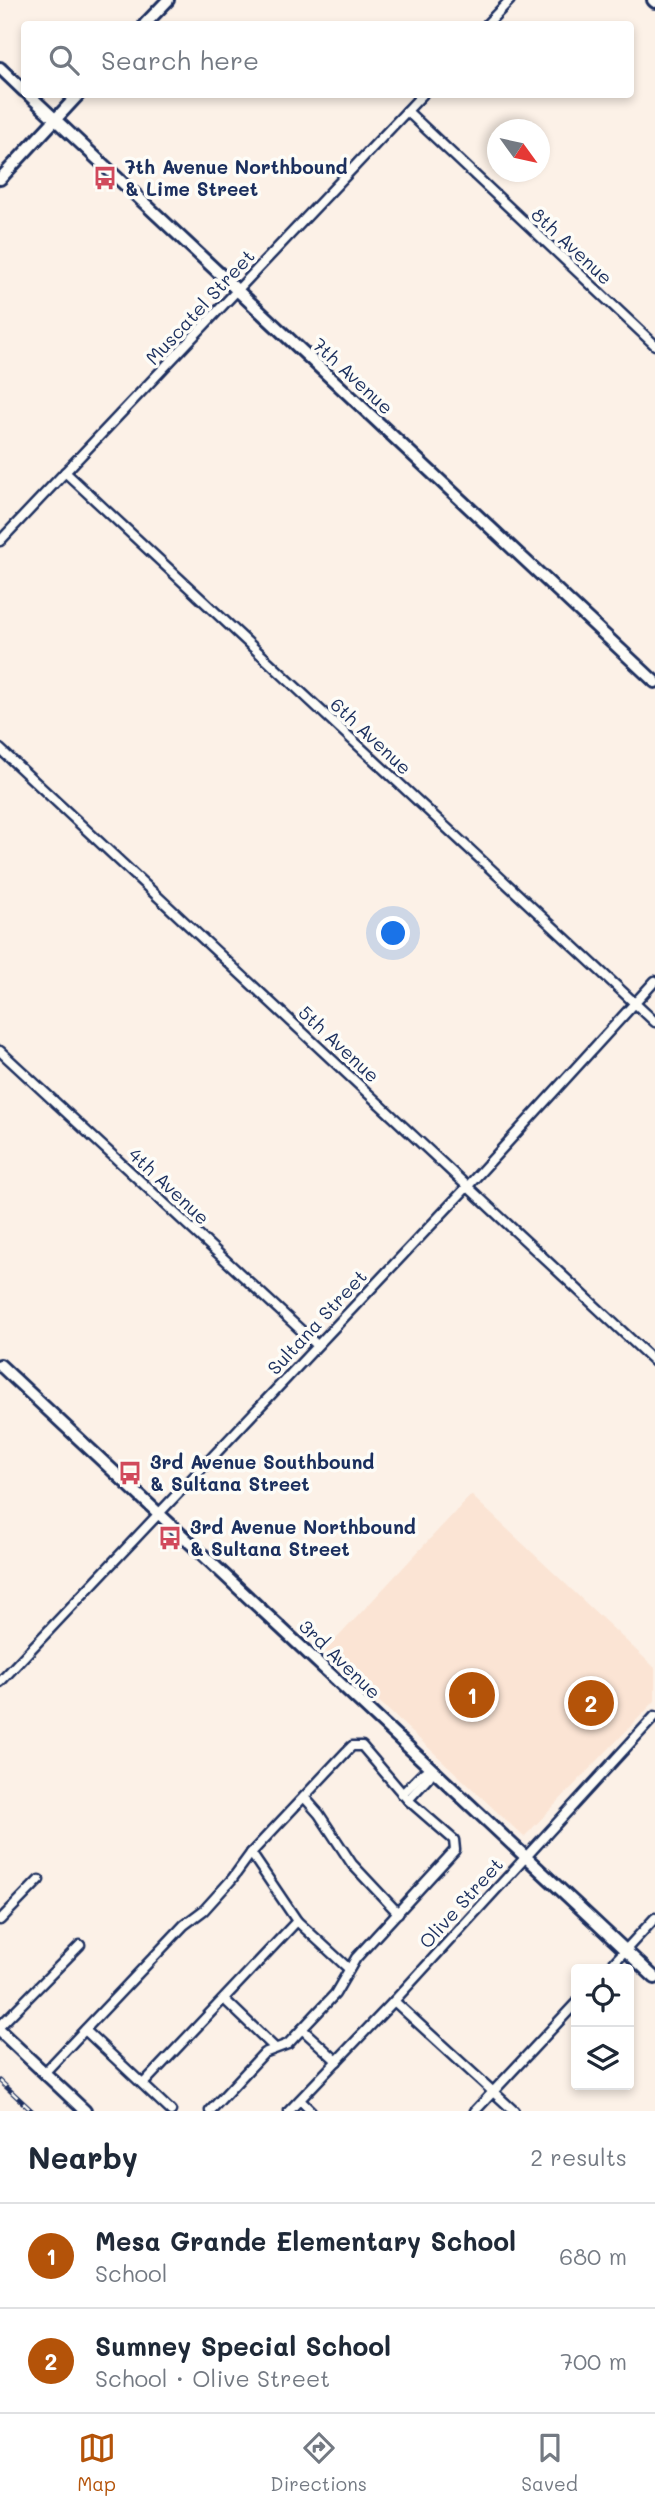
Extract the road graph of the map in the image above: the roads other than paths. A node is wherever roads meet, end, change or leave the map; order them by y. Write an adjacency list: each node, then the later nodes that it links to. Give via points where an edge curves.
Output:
1 (168, 0): 3 (street)
2 (510, 0): 4 (street)
3 (148, 21)
4 (490, 21)
5 (0, 68): 6 (street)
6 (21, 88)
7 (33, 98): 11 (street, 7th Avenue)
8 (75, 98): 11 (street)
9 (419, 98): 10 (street, Muscatel Street)
10 (407, 111): 13 (street, Muscatel Street); 14 (street, 8th Avenue)
11 (55, 120): 12 (street); 13 (street, 7th Avenue)
12 (0, 179)
13 (237, 290): 15 (street, Muscatel Street); 17 (street, 7th Avenue)
14 (655, 345)
15 (65, 472): 16 (street, Muscatel Street); 20 (street, 6th Avenue)
16 (0, 541)
17 (655, 682)
18 (0, 749): 23 (street, 5th Avenue)
19 (655, 981): 20 (street, Sultana Street)
20 (635, 1003): 21 (street, 6th Avenue); 23 (street, Sultana Street)
21 (655, 1022)
22 (0, 1051): 24 (street, 4th Avenue)
23 (467, 1186): 24 (street, Sultana Street); 25 (street, 5th Avenue)
24 (317, 1345): 27 (street, Sultana Street)
25 (655, 1363)
26 (0, 1365): 27 (street, 3rd Avenue)
27 (159, 1513): 28 (street, Sultana Street); 30 (street, 3rd Avenue)
28 (0, 1682)
29 (655, 1716): 34 (street, Olive Street)
30 (431, 1770): 32 (street, via 423,1773); 34 (street, 3rd Avenue)
31 (304, 1797): 32 (street, via 358,1745); 33 (street); 36 (street, via 352,1864)
32 (405, 1797): 36 (street, via 454,1840 455,1850)
33 (251, 1853): 39 (street); 50 (street, via 204,1910 184,1925)
34 (525, 1857): 41 (street, 3rd Avenue); 46 (street, Olive Street)
35 (39, 1880): 38 (street)
36 (398, 1913): 43 (street)
37 (655, 1918): 41 (street)
38 (0, 1920)
39 (297, 1921): 43 (street); 45 (street)
40 (80, 1945): 48 (street)
41 (626, 1951): 42 (street); 44 (street, 3rd Avenue)
42 (613, 1964)
43 (349, 1969): 49 (street, via 334,1994)
44 (655, 1978)
45 (224, 1999): 51 (street); 54 (street)
46 (394, 2001): 52 (street, Olive Street); 55 (street)
47 (571, 2008): 55 (street)
48 (0, 2029): 53 (street)
49 (302, 2029): 51 (street, via 288,2044); 52 (street)
50 (85, 2030): 53 (street); 54 (street)
51 (275, 2048): 59 (street, via 264,2053)
52 (337, 2061): 56 (street, Olive Street)
53 (44, 2073): 57 (street)
54 (143, 2084): 58 (street)
55 (494, 2090): 62 (street); 63 (street)
56 (300, 2100): 60 (street, Olive Street); 61 (street)
57 (85, 2111)
58 (171, 2111)
59 (210, 2111)
60 (289, 2111)
61 (311, 2111)
62 (475, 2111)
63 (514, 2111)

